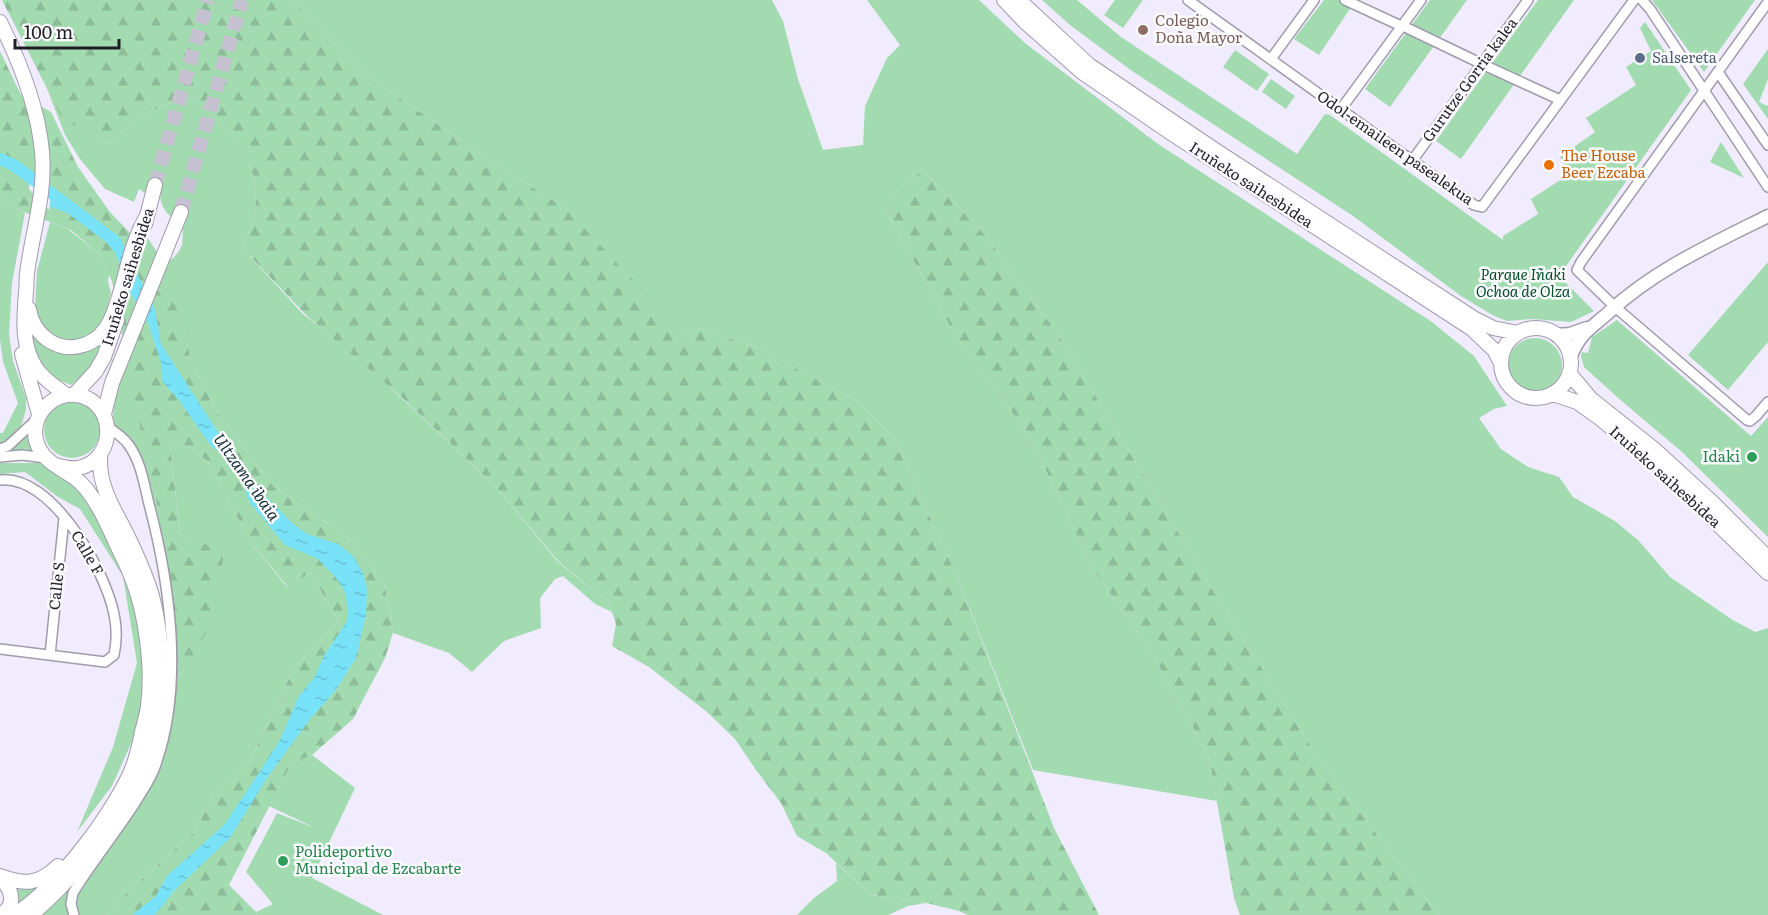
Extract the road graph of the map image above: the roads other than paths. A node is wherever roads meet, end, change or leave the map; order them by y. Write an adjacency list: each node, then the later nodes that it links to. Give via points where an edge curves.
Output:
1 (1004, 0): 33 (highway, Iruñeko saihesbidea, via 1083,73 1472,329 1494,350)
2 (1019, 0): 30 (highway, Iruñeko saihesbidea, via 1089,65 1212,148 1475,319)
3 (1188, 0): 12 (street, Odol-emaileen pasealekua)
4 (1208, 0): 12 (street)
5 (1314, 0): 14 (street)
6 (1345, 0): 17 (street)
7 (1421, 0): 18 (street)
8 (1528, 0): 20 (street, Gurutze Gorria kalea)
9 (1634, 0): 20 (street, Odol-emaileen pasealekua, via 1482,207)
10 (1642, 0): 16 (street)
11 (1768, 2): 15 (street)
12 (1201, 9): 14 (street, Odol-emaileen pasealekua)
13 (0, 22): 25 (highway, via 26,81 36,116 42,182)
14 (1271, 59): 18 (street, Odol-emaileen pasealekua)
15 (1718, 72): 16 (street); 19 (street)
16 (1704, 92): 22 (street); 27 (street, via 1577,270)
17 (1558, 99)
18 (1341, 110): 20 (street, Odol-emaileen pasealekua)
19 (1768, 145)
20 (1412, 160)
21 (155, 185): 28 (highway, Iruñeko saihesbidea)
22 (1768, 187)
23 (181, 212): 39 (highway, Iruñeko saihesbidea, via 112,383)
24 (1768, 216): 27 (main road, via 1677,262)
25 (35, 227): 26 (highway); 28 (highway, via 37,249 29,312 41,335 53,343 77,347 98,338)
26 (27, 275): 36 (highway, via 27,347 37,370); 38 (highway, via 19,307 19,337)
27 (1614, 306): 29 (main road); 37 (street, via 1747,420)
28 (114, 318): 36 (highway, Iruñeko saihesbidea, via 104,357)
29 (1591, 326): 31 (main road); 32 (main road)
30 (1518, 333): 31 (highway, via 1538,328); 33 (highway, via 1509,340)
31 (1556, 335): 32 (highway)
32 (1570, 358): 34 (highway)
33 (1501, 363): 35 (highway, via 1507,382 1523,396 1543,398)
34 (1569, 373): 35 (highway); 47 (highway, Iruñeko saihesbidea, via 1591,399 1662,457)
35 (1553, 394): 48 (highway, Iruñeko saihesbidea, via 1576,402 1661,469)
36 (70, 395): 38 (highway, via 50,402); 39 (highway, via 91,400)
37 (1768, 402)
38 (38, 417): 41 (street); 44 (highway, via 35,435 39,449)
39 (106, 420): 40 (street); 42 (highway)
40 (129, 445): 42 (street, via 117,440); 56 (street, via 154,521 165,585 172,655 170,708 156,764 125,819 73,893)
41 (0, 449)
42 (103, 449): 44 (highway, via 80,468 70,469); 55 (highway, via 101,474 106,490 152,596 160,645 160,688 154,730 133,791 80,867)
43 (0, 458): 44 (street, via 22,455)
44 (51, 461): 51 (highway, via 78,480 101,511 139,601 148,645 148,705 137,754)
45 (0, 480): 46 (street, Calle F, via 34,488)
46 (64, 518): 50 (street, Calle S); 50 (street, Calle F, via 84,544 109,596 117,638 114,655 105,662)
47 (1768, 558)
48 (1768, 573)
49 (0, 649): 50 (street)
50 (50, 655)
51 (124, 785): 52 (highway, via 71,852 43,878 18,882); 54 (highway, via 72,861)
52 (0, 876): 53 (highway, via 12,895)
53 (2, 915)
54 (14, 915)
55 (31, 915)
56 (74, 915)

